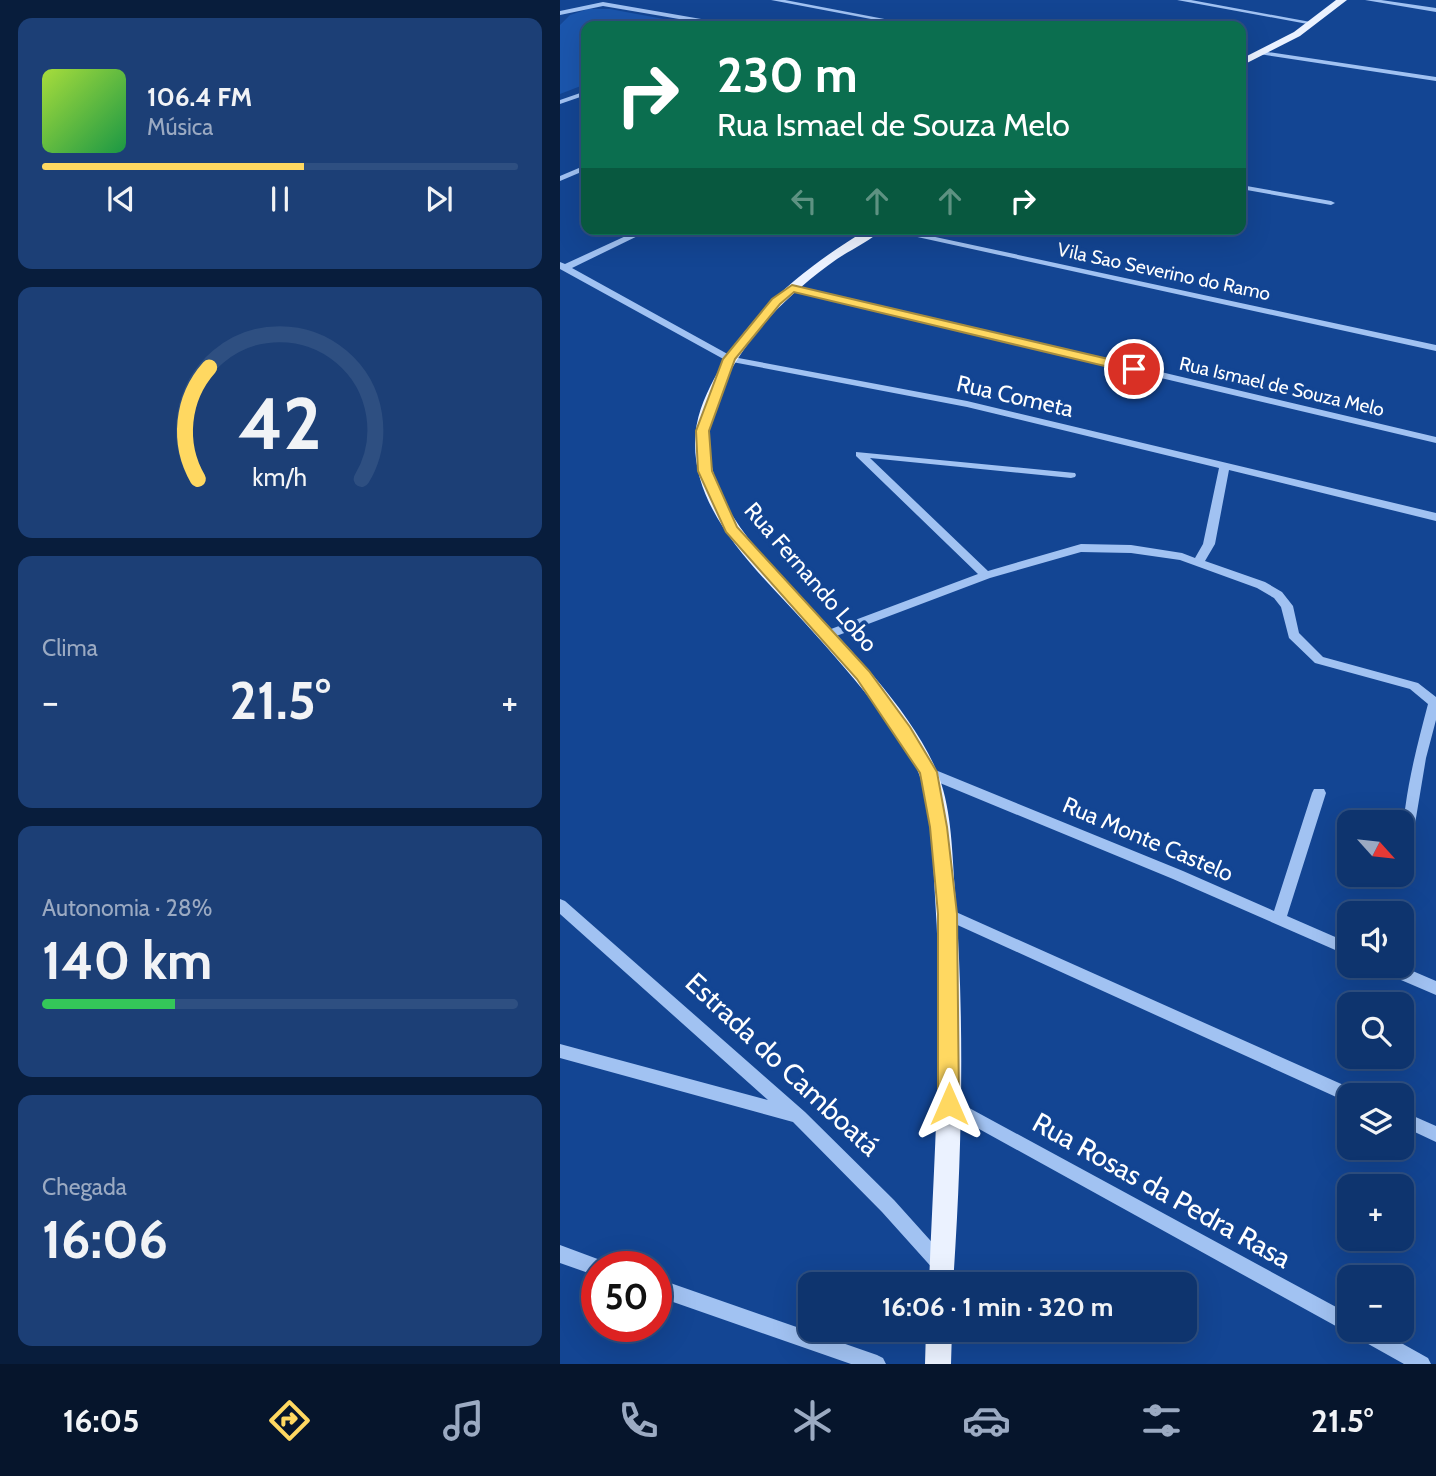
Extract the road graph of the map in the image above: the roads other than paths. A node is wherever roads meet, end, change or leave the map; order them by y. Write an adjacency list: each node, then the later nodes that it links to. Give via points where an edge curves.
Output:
1 (774, 0): 9 (street)
2 (1180, 0): 10 (street)
3 (1342, 0): 10 (main road)
4 (1367, 0): 6 (street)
5 (607, 2): 7 (street); 8 (street)
6 (1436, 10)
7 (560, 13)
8 (704, 21)
9 (890, 21)
10 (1313, 23): 11 (main road)
11 (1261, 53): 12 (main road); 13 (street)
12 (1246, 60)
13 (1436, 79)
14 (581, 95): 15 (street)
15 (560, 102)
16 (581, 169): 17 (street)
17 (560, 179)
18 (1246, 188): 19 (street)
19 (1331, 202)
20 (635, 235): 23 (street)
21 (868, 235): 24 (main road, Rua Fernando Lobo)
22 (913, 235): 25 (street, Vila Sao Severino do Ramo)
23 (563, 267): 26 (street, Rua Cometa)
24 (792, 288): 26 (main road, Rua Fernando Lobo); 27 (street, Rua Ismael de Souza Melo)
25 (1436, 348)
26 (730, 359): 28 (street, Rua Cometa, via 967,404); 33 (main road, Rua Fernando Lobo, via 702,431 705,471 731,529)
27 (1436, 440)
28 (1226, 466): 30 (street, Rua Cometa); 31 (street, via 1209,544)
29 (1071, 475): 32 (street, via 860,454)
30 (1436, 517)
31 (1198, 563): 32 (street, via 1131,549 1081,548); 34 (street, via 1278,595 1287,606 1293,635 1319,660 1414,686)
32 (985, 575): 33 (street)
33 (827, 635): 35 (main road, Rua Fernando Lobo, via 863,675)
34 (1435, 703): 37 (street)
35 (928, 772): 39 (main road, Rua Fernando Lobo, via 939,827); 40 (street, Rua Monte Castelo)
36 (1319, 793): 40 (street)
37 (1412, 810)
38 (560, 905): 47 (street, Estrada do Camboatá)
39 (947, 914): 45 (street); 46 (main road, Rua Fernando Lobo)
40 (1279, 919): 41 (street, Rua Monte Castelo)
41 (1337, 945)
42 (1413, 978): 43 (street)
43 (1436, 988)
44 (560, 1051): 47 (street)
45 (1337, 1090)
46 (949, 1104): 53 (main road, Rua Fernando Lobo); 55 (street, Rua Rosas da Pedra Rasa)
47 (799, 1116): 52 (street, Estrada do Camboatá, via 888,1206)
48 (1414, 1123): 49 (street)
49 (1436, 1133)
50 (560, 1254): 51 (street)
51 (581, 1261)
52 (939, 1272)
53 (941, 1272)
54 (672, 1293): 58 (street)
55 (1337, 1317)
56 (939, 1342): 59 (main road)
57 (1382, 1342): 60 (street)
58 (877, 1364)
59 (938, 1364)
60 (1422, 1364)

